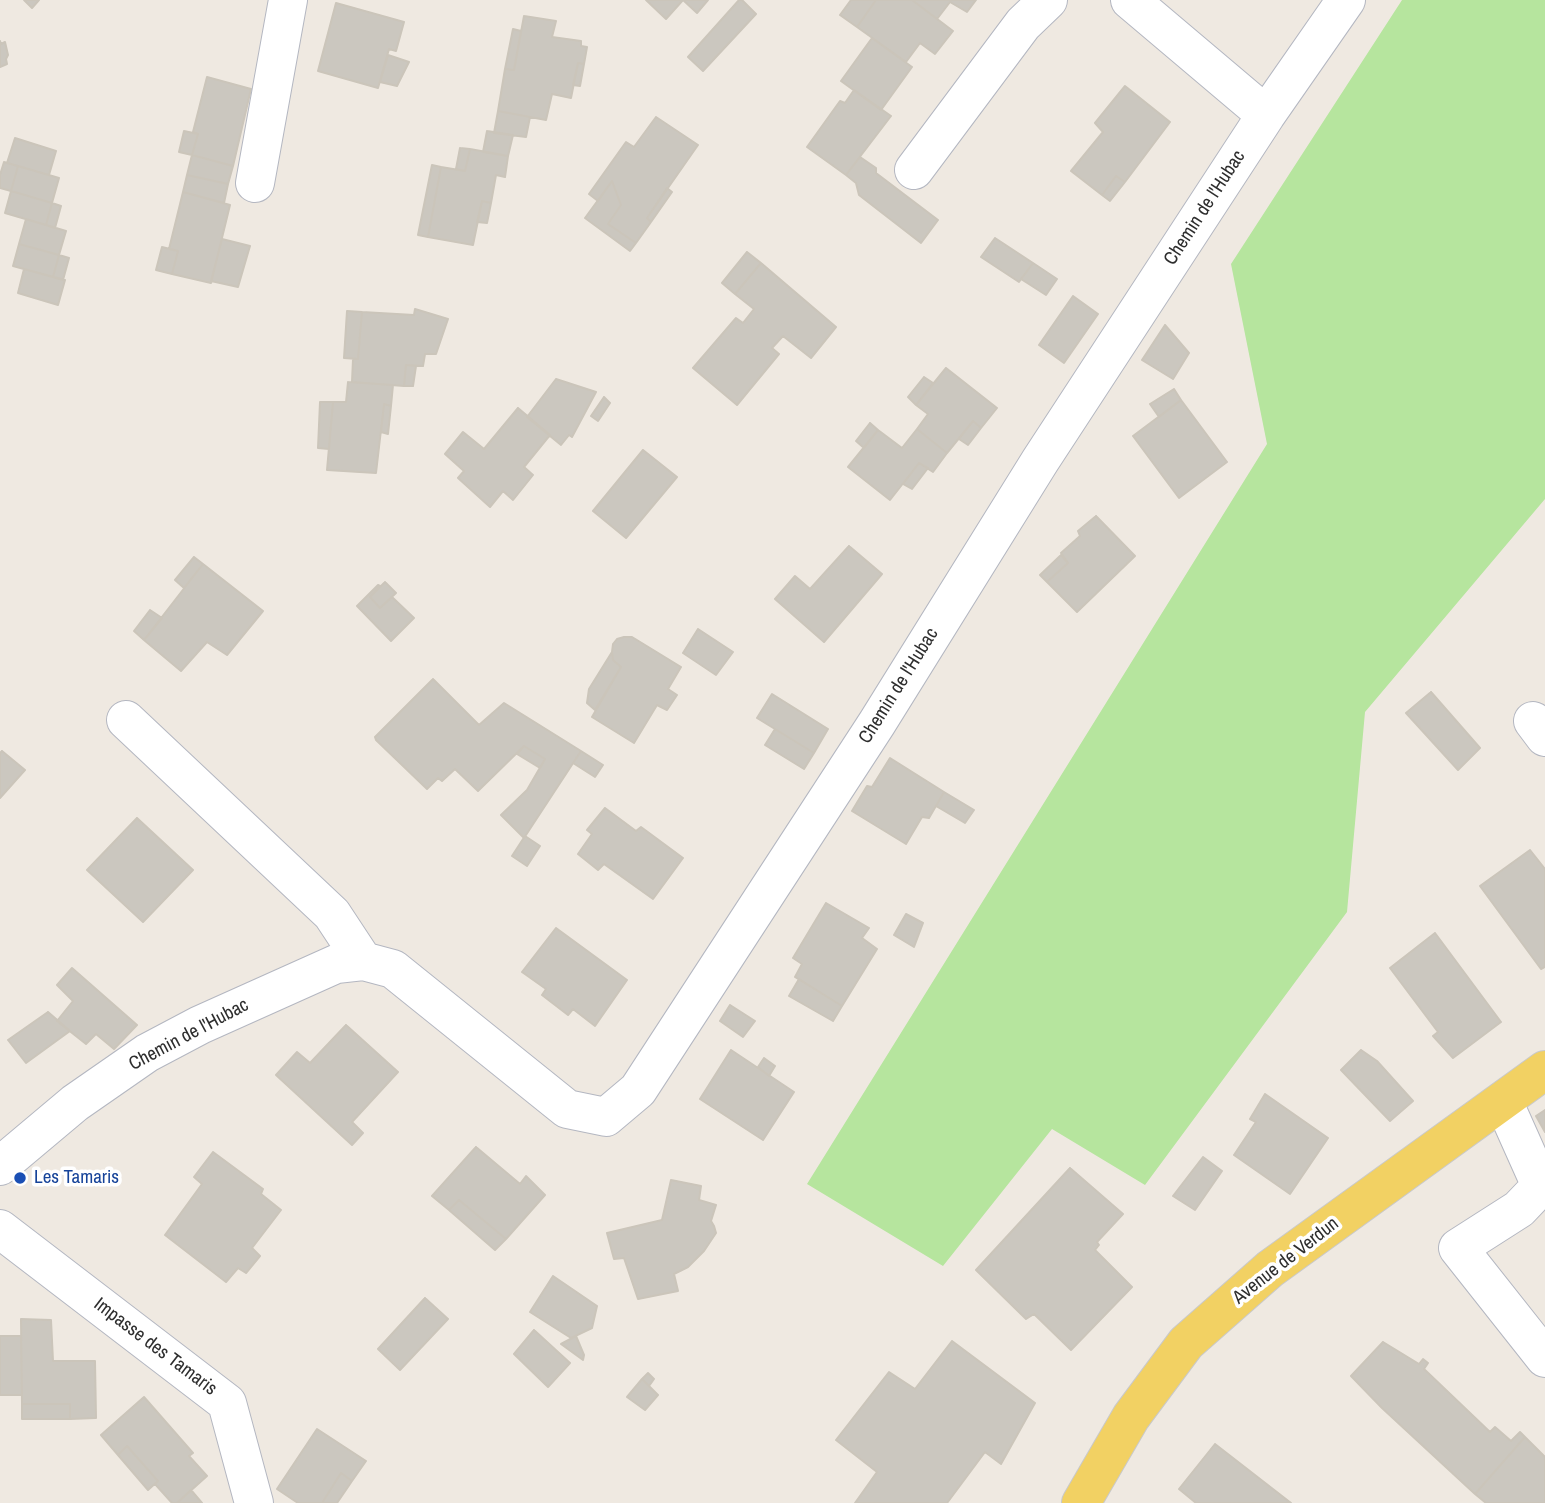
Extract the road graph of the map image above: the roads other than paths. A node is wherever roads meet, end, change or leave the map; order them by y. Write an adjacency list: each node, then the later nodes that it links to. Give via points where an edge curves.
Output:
1 (288, 0): 7 (street)
2 (1048, 0): 6 (street, via 1023,24)
3 (1130, 0): 5 (street)
4 (1346, 0): 5 (street, Chemin de l'Hubac)
5 (1266, 115): 9 (street, Chemin de l'Hubac, via 638,1090 606,1117 567,1109 393,969)
6 (914, 170)
7 (255, 183)
8 (126, 720): 9 (street, via 332,914)
9 (363, 961): 12 (street, Chemin de l'Hubac, via 336,964 146,1053 75,1103)
10 (1545, 1070): 11 (main road, Avenue de Verdun)
11 (1503, 1101): 13 (street); 17 (main road, Avenue de Verdun, via 1270,1269 1186,1343 1132,1417)
12 (0, 1166)
13 (1543, 1187): 15 (street, via 1519,1209 1458,1248)
14 (0, 1229): 16 (street, Impasse des Tamaris, via 227,1403)
15 (1545, 1358)
16 (254, 1503)
17 (1081, 1503)

